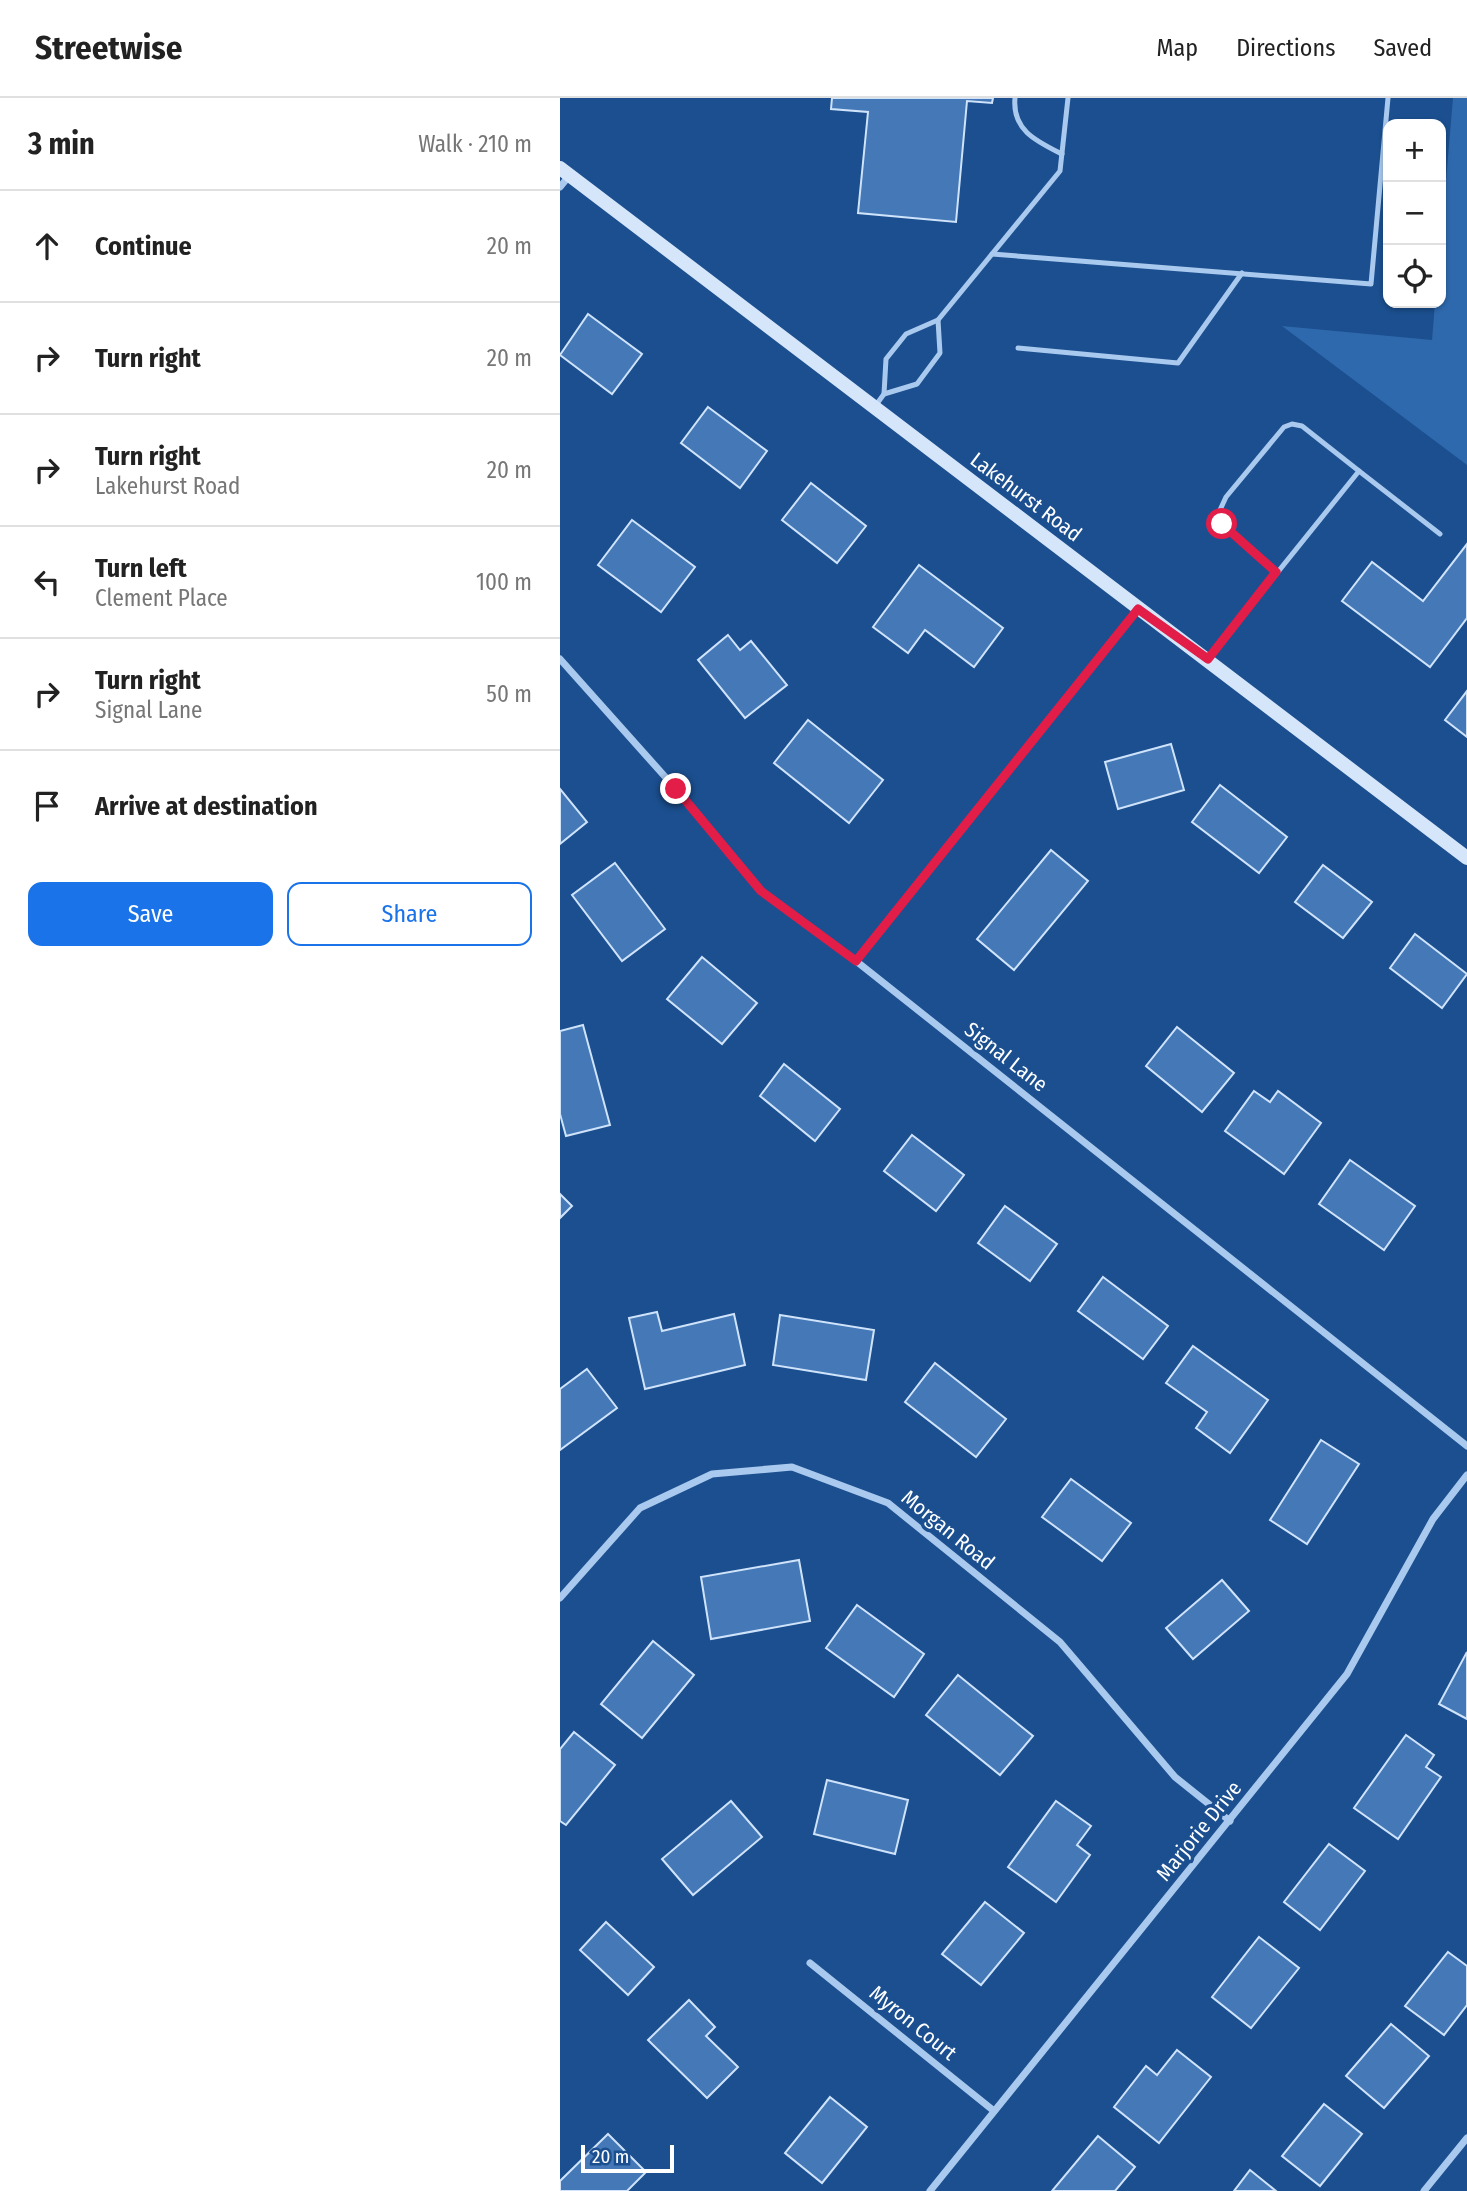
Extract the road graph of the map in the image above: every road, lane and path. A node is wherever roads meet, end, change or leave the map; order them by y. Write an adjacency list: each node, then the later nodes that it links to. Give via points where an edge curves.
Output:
1 (1015, 98): 4 (lane, via 1014,112 1021,129)
2 (1068, 98): 4 (lane)
3 (1388, 98): 7 (lane, via 1371,284)
4 (1062, 154): 6 (lane, via 1060,171)
5 (563, 177): 11 (main road, Lakehurst Road)
6 (992, 254): 7 (lane); 8 (lane)
7 (1242, 273): 9 (lane, via 1178,363)
8 (938, 320): 10 (lane, via 906,334 886,359); 10 (lane, via 940,353 917,384)
9 (1018, 348)
10 (884, 394): 11 (lane)
11 (874, 408): 15 (main road, Lakehurst Road)
12 (1359, 471): 13 (lane); 14 (lane); 14 (lane, via 1301,426 1292,424 1284,427 1226,497 1220,510 1222,524)
13 (1440, 534)
14 (1276, 572): 17 (lane)
15 (1138, 609): 17 (main road, Lakehurst Road); 19 (street)
16 (560, 659): 19 (street, Signal Lane, via 761,891)
17 (1208, 659): 18 (main road, Lakehurst Road)
18 (1467, 859)
19 (856, 961): 20 (street, Signal Lane)
20 (1467, 1446)
21 (1467, 1475): 23 (street, Marjorie Drive, via 1433,1520 1347,1674)
22 (560, 1598): 23 (street, Morgan Road, via 640,1508 712,1474 792,1467 888,1503 1060,1642 1175,1777)
23 (1230, 1821): 25 (street, Marjorie Drive)
24 (810, 1963): 25 (street, Myron Court)
25 (995, 2111): 27 (street, Marjorie Drive)
26 (1467, 2138): 28 (street)
27 (930, 2191)
28 (1424, 2191)

